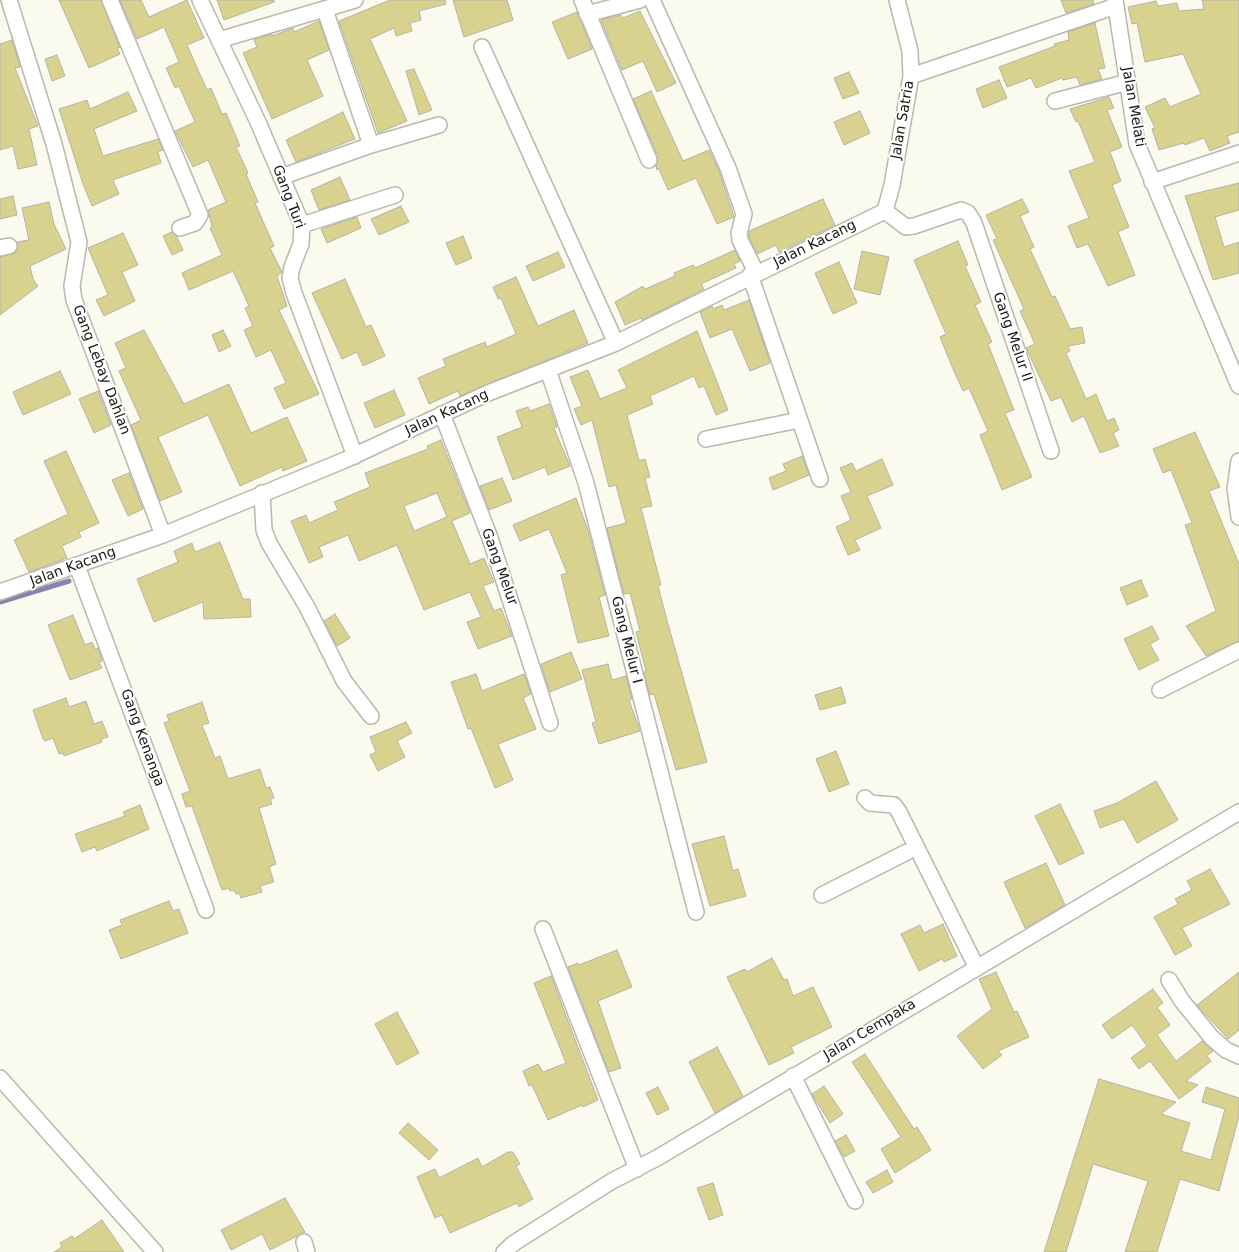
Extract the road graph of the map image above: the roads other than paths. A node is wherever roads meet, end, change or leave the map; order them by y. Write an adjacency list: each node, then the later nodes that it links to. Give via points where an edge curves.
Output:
1 (9, 0): 39 (street, Gang Lebay Dahlan, via 49,126 77,233 77,260 72,286 74,300)
2 (110, 0): 25 (street, via 200,215 195,223)
3 (200, 0): 11 (street, Gang Turi)
4 (355, 0): 10 (street)
5 (640, 0): 9 (street)
6 (652, 0): 26 (street, via 728,168 744,214 740,240)
7 (897, 0): 13 (street, Jalan Satria, via 910,51)
8 (1116, 3): 13 (street); 14 (street, Jalan Melati)
9 (585, 7): 19 (street)
10 (325, 10): 11 (street); 17 (street)
11 (219, 40): 20 (street, Gang Turi)
12 (482, 47): 27 (street)
13 (911, 76): 23 (street, Jalan Satria)
14 (1128, 82): 15 (street); 21 (street, Jalan Melati, via 1137,144)
15 (1055, 102)
16 (439, 125): 17 (street)
17 (371, 145): 20 (street)
18 (1239, 153): 21 (street)
19 (649, 160)
20 (281, 177): 24 (street, Gang Turi)
21 (1152, 182): 29 (street, Jalan Melati)
22 (394, 195): 24 (street)
23 (885, 211): 26 (street, Jalan Kacang); 33 (street, Gang Melur II, via 906,227 961,210 968,213)
24 (302, 225): 34 (street, Gang Turi, via 290,278)
25 (180, 228)
26 (753, 274): 27 (street, Jalan Kacang); 31 (street)
27 (616, 343): 28 (street, Jalan Kacang)
28 (548, 370): 30 (street, Jalan Kacang); 51 (street, Gang Melur I, via 586,483)
29 (1239, 386)
30 (442, 414): 34 (street, Jalan Kacang); 45 (street, Gang Melur, via 502,575)
31 (799, 420): 32 (street); 36 (street)
32 (706, 439)
33 (1051, 452)
34 (356, 456): 37 (street, Jalan Kacang)
35 (1239, 461): 38 (street, via 1235,489)
36 (820, 479)
37 (262, 493): 39 (street, Jalan Kacang); 44 (street, via 264,530 269,543 307,607 344,680)
38 (1239, 518)
39 (163, 535): 40 (street, Jalan Kacang)
40 (77, 566): 41 (street, Jalan Kacang); 50 (street, Gang Kenanga)
41 (0, 592)
42 (1239, 650): 43 (street)
43 (1160, 690)
44 (371, 716)
45 (550, 723)
46 (865, 798): 53 (street, via 870,804 894,805 899,812)
47 (1239, 812): 53 (street, Jalan Cempaka)
48 (907, 852): 49 (street)
49 (822, 895)
50 (206, 910)
51 (696, 912)
52 (543, 929): 58 (street)
53 (977, 968): 57 (street, Jalan Cempaka)
54 (1169, 980): 55 (street, via 1212,1038)
55 (1239, 1056)
56 (0, 1078): 60 (street)
57 (797, 1084): 58 (street, Jalan Cempaka); 59 (street)
58 (637, 1169): 61 (street, Jalan Cempaka, via 612,1181)
59 (855, 1201)
60 (155, 1252)
61 (504, 1252)

